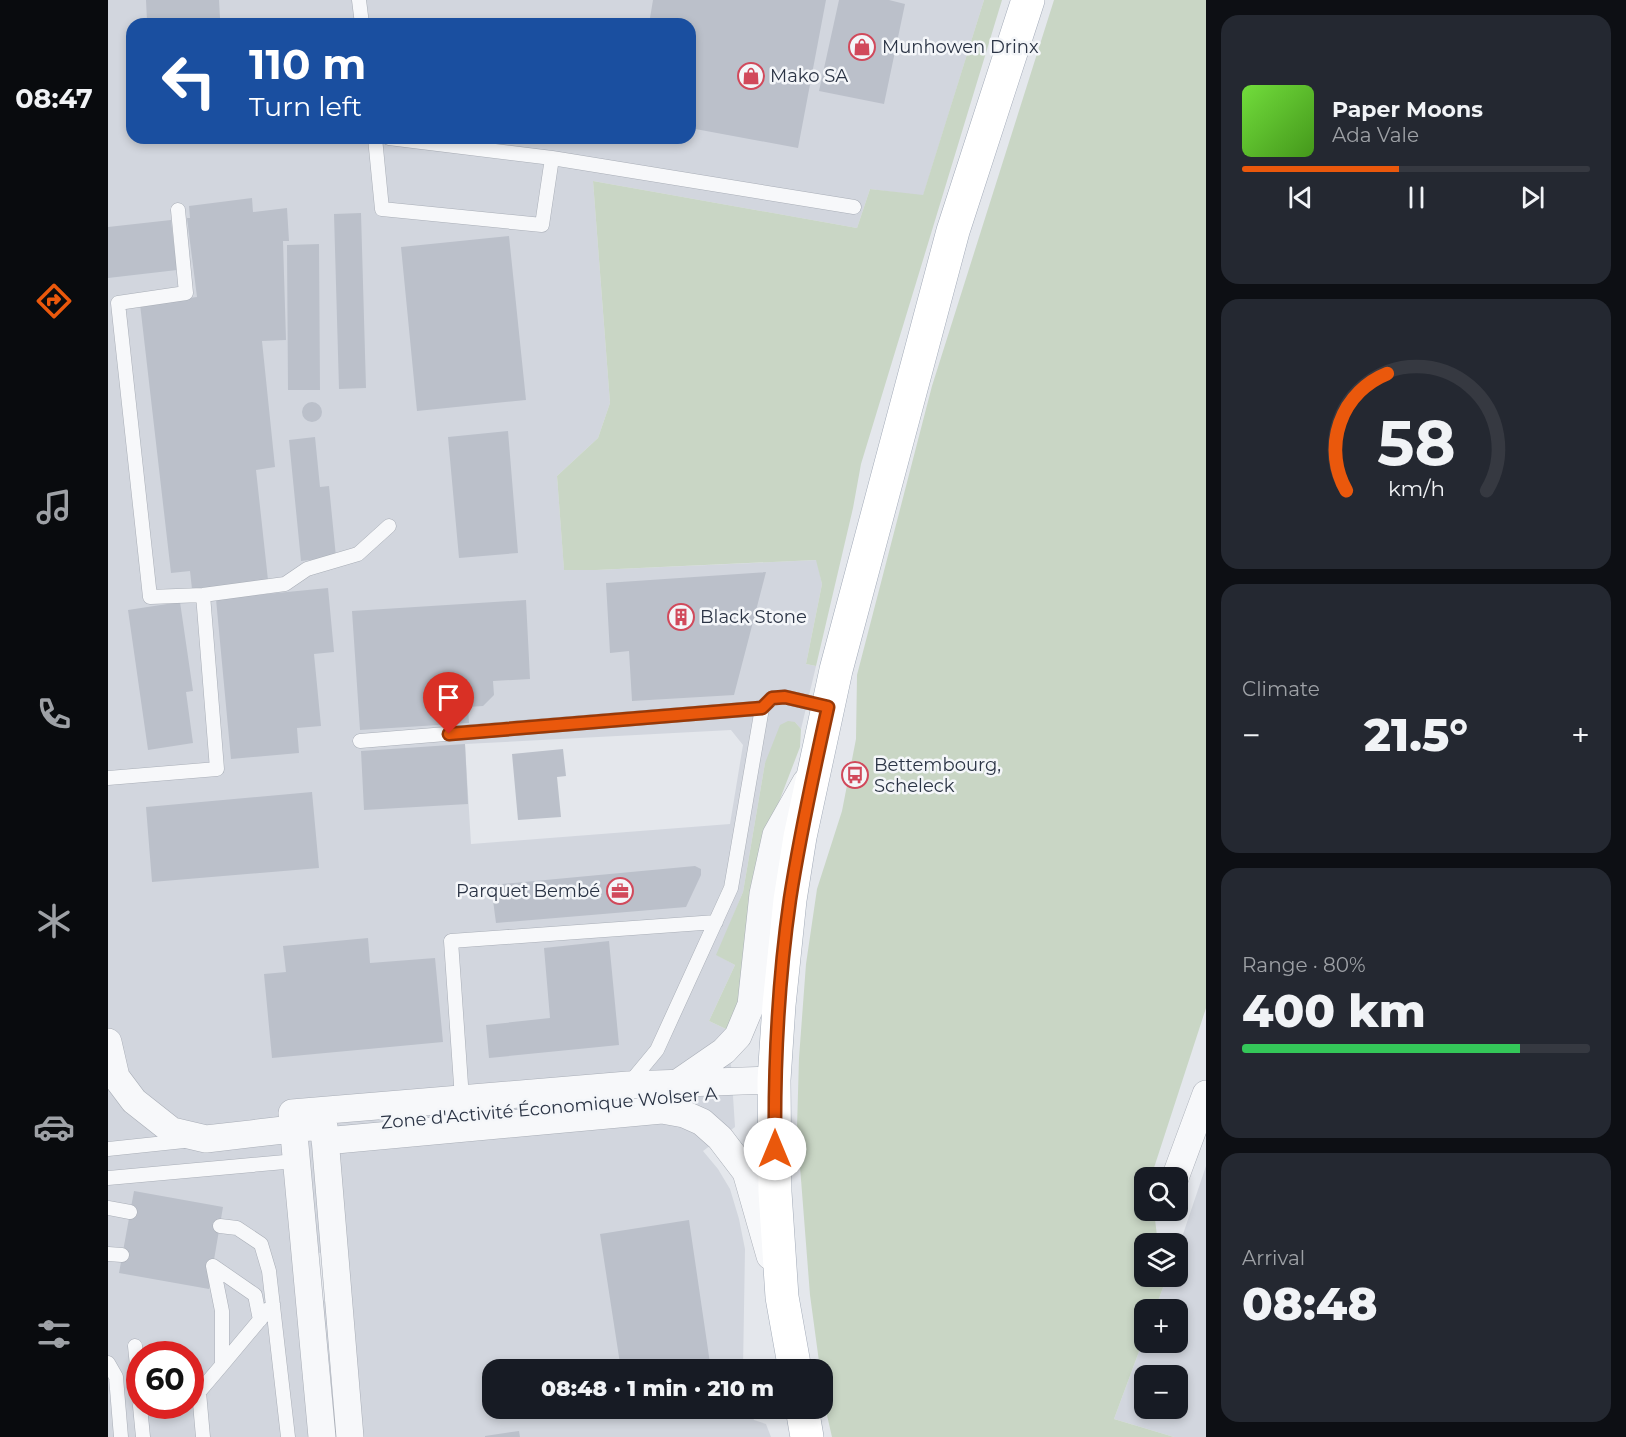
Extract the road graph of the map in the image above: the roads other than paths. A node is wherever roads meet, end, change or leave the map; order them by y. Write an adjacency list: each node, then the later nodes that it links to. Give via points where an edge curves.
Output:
1 (359, 0): 3 (lane)
2 (1028, 0): 11 (main road, via 953,231)
3 (361, 18)
4 (376, 144): 6 (lane, via 382,209 542,225)
5 (438, 144): 6 (lane)
6 (552, 158): 7 (lane)
7 (854, 207)
8 (178, 210): 10 (lane, via 186,293 118,303 150,597)
9 (389, 526): 10 (lane, via 358,554 307,569 285,584)
10 (203, 594): 15 (lane, via 217,769)
11 (828, 707): 12 (lane, via 785,697 772,698); 14 (main road)
12 (762, 708): 13 (lane); 16 (lane, Zone d'Activité Économique Wolser A, via 731,888)
13 (360, 741)
14 (814, 768): 18 (street, via 776,835 763,894 751,1005 738,1036 724,1051); 20 (main road, via 790,900)
15 (108, 778)
16 (716, 922): 19 (lane, Zone d'Activité Économique Wolser A, via 657,1050); 22 (lane, via 451,940)
17 (108, 1042): 25 (street, Zone d'Activité Économique Wolser A, via 116,1077 134,1101 172,1131)
18 (679, 1082): 19 (street); 20 (street)
19 (628, 1085): 22 (street)
20 (774, 1086): 24 (street, Zone d'Activité Économique Wolser A); 33 (main road, via 775,1192)
21 (1206, 1094): 28 (street)
22 (462, 1099): 23 (street, via 292,1113)
23 (294, 1129): 24 (street, Zone d'Activité Économique Wolser A); 25 (street, Zone d'Activité Économique Wolser A); 27 (street)
24 (324, 1134): 33 (street, via 662,1110 684,1114 702,1122 720,1138 746,1172); 46 (street)
25 (206, 1139): 26 (lane)
26 (108, 1149)
27 (296, 1161): 29 (lane); 45 (street)
28 (1179, 1167)
29 (108, 1178)
30 (108, 1208): 31 (lane)
31 (130, 1212)
32 (220, 1226): 34 (lane, via 237,1228 261,1244)
33 (782, 1297): 36 (main road)
34 (273, 1304): 35 (lane); 44 (lane)
35 (260, 1320): 38 (lane); 38 (lane, via 255,1295 213,1266 222,1311)
36 (793, 1359)
37 (108, 1363): 41 (lane, via 116,1377)
38 (222, 1365): 43 (lane, via 199,1392)
39 (141, 1419): 42 (lane)
40 (804, 1419): 47 (main road)
41 (122, 1437)
42 (143, 1437)
43 (203, 1437)
44 (288, 1437)
45 (322, 1437)
46 (350, 1437)
47 (807, 1437)

